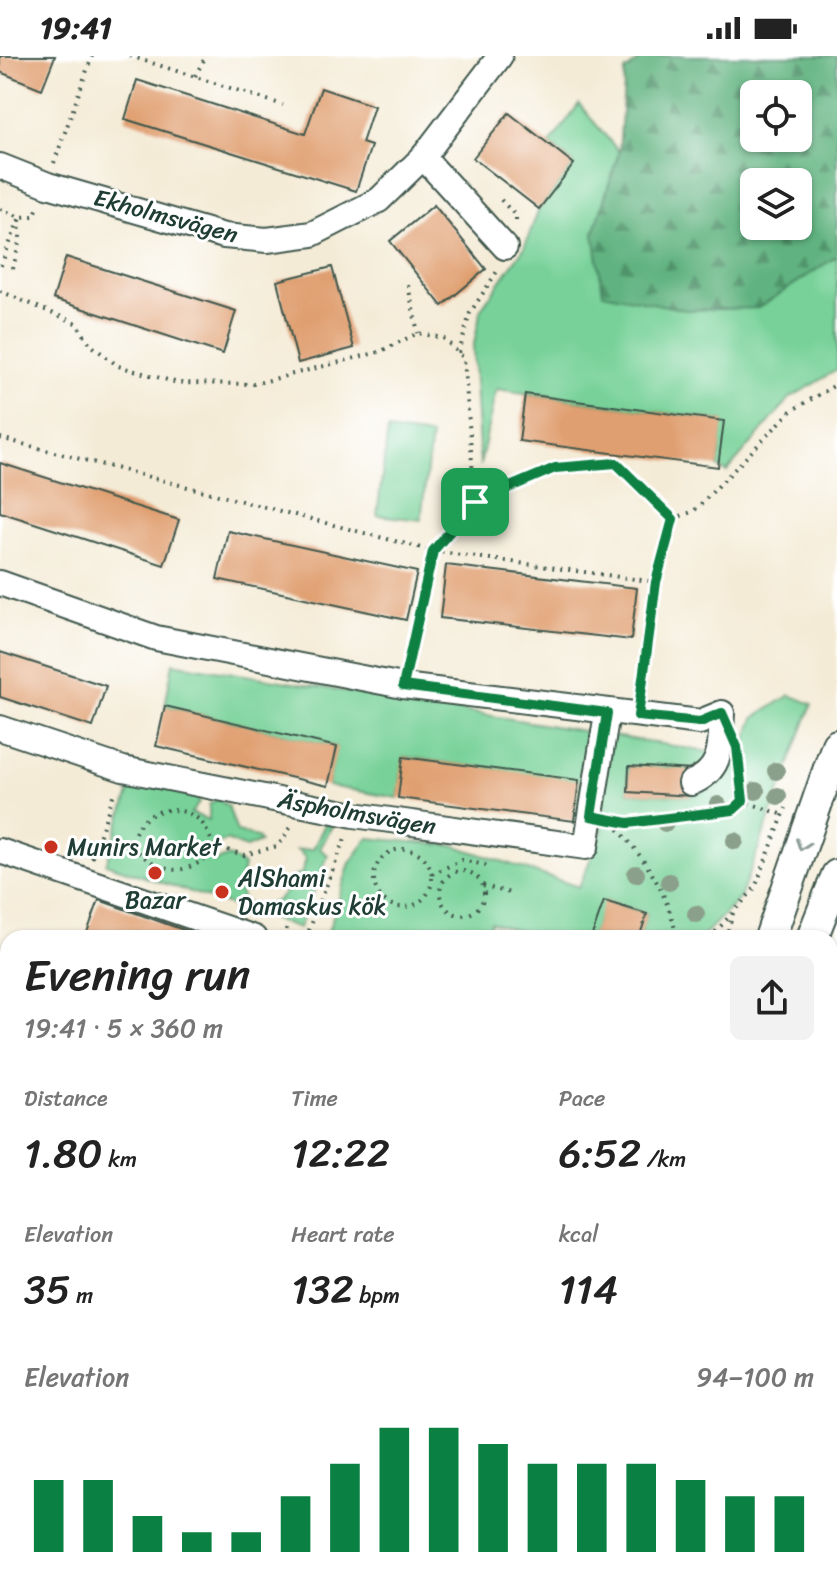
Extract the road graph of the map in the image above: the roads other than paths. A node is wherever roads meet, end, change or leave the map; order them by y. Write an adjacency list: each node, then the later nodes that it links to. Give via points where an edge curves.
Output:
1 (500, 56): 2 (street, Ekholmsvägen)
2 (423, 157): 3 (street, Ekholmsvägen, via 379,200 312,234 267,240 224,236); 4 (street)
3 (0, 166)
4 (507, 248)
5 (0, 583): 6 (street, via 156,638 403,686)
6 (607, 713): 7 (street, Äspholmsvägen, via 601,819 586,847 354,815 123,769); 9 (street, via 700,722 722,713 719,762 706,777)
7 (0, 728)
8 (837, 745): 13 (main road, one-way to 13)
9 (691, 783)
10 (0, 851): 12 (street)
11 (837, 875): 14 (main road)
12 (231, 930)
13 (773, 930)
14 (815, 930)

